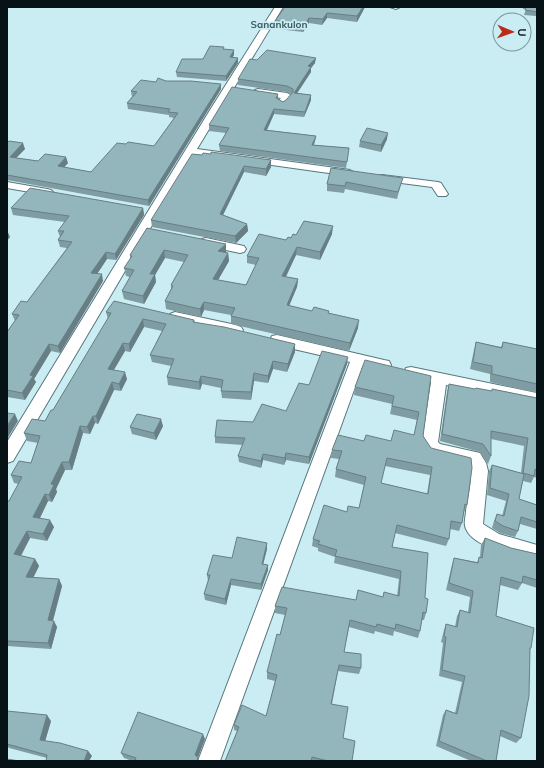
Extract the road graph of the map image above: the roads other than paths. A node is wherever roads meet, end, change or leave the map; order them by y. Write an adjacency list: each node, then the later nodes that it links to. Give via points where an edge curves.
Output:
1 (279, 7): 4 (street, via 257,50 230,87)
2 (251, 91): 3 (street, via 287,96)
3 (282, 103)
4 (191, 151): 6 (street, via 434,184); 9 (street)
5 (7, 185): 7 (street)
6 (442, 194)
7 (62, 195)
8 (138, 209): 9 (street)
9 (154, 212): 10 (street)
10 (144, 230): 11 (street); 14 (street)
11 (159, 233)
12 (196, 240): 13 (street)
13 (240, 248)
14 (102, 300): 15 (street); 22 (street)
15 (118, 303)
16 (164, 314): 17 (street)
17 (249, 334)
18 (265, 337): 19 (street)
19 (358, 358): 20 (street); 24 (street)
20 (439, 379): 21 (street); 23 (street, via 430,443 435,450 474,458 477,461 479,472 474,526 477,532 485,537)
21 (537, 399)
22 (7, 456)
23 (537, 553)
24 (209, 761)

